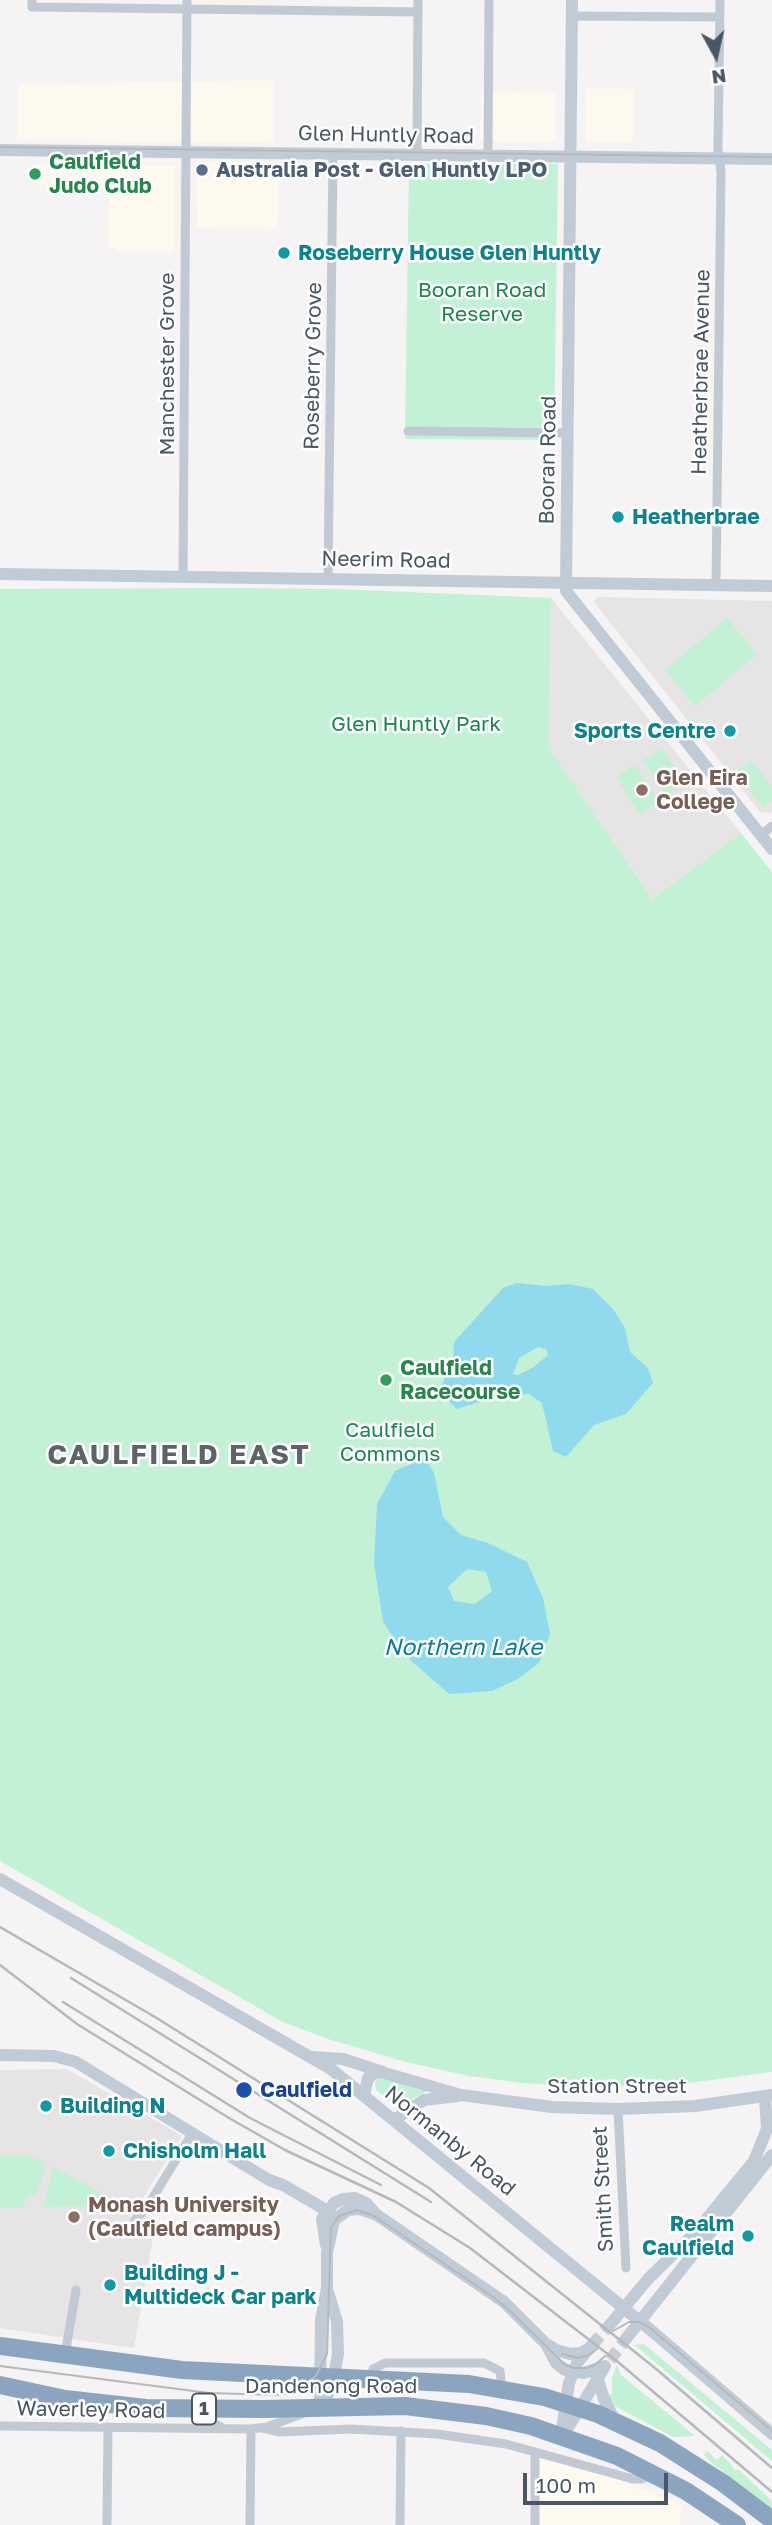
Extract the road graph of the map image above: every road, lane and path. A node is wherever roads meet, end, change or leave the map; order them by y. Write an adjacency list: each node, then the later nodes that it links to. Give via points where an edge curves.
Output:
1 (32, 0): 6 (street, via 32,7)
2 (418, 0): 7 (street)
3 (489, 0): 14 (street)
4 (572, 0): 8 (street, Booran Road)
5 (720, 0): 9 (street, Heatherbrae Avenue)
6 (187, 5): 7 (street); 11 (street, Manchester Grove)
7 (418, 12): 13 (street)
8 (572, 16): 9 (street); 15 (street, Booran Road)
9 (719, 17): 16 (street, Heatherbrae Avenue)
10 (4, 150): 11 (street, Glen Huntly Road)
11 (186, 152): 12 (street, Glen Huntly Road); 21 (street, Manchester Grove)
12 (333, 154): 13 (street, Glen Huntly Road); 22 (street, Roseberry Grove)
13 (417, 155): 14 (street, Glen Huntly Road)
14 (488, 156): 15 (street, Glen Huntly Road)
15 (570, 157): 16 (street, Glen Huntly Road); 19 (street, Booran Road)
16 (720, 159): 17 (street, Glen Huntly Road); 24 (street, Heatherbrae Avenue)
17 (772, 159)
18 (408, 431): 19 (street)
19 (568, 433): 23 (street, Booran Road)
20 (0, 574): 21 (street, Neerim Road)
21 (183, 577): 22 (street, Neerim Road)
22 (328, 579): 23 (street, Neerim Road)
23 (565, 583): 24 (street, Neerim Road); 27 (street, via 568,596)
24 (716, 585): 25 (street, Neerim Road)
25 (772, 586)
26 (772, 826): 27 (street)
27 (761, 835): 28 (street)
28 (772, 849)
29 (0, 1879): 31 (street, Normanby Road)
30 (0, 2055): 38 (street, via 54,2056 76,2062)
31 (312, 2057): 32 (street, Station Street, via 343,2059); 33 (street, Normanby Road)
32 (384, 2073): 33 (street, via 369,2077); 34 (street, Station Street)
33 (364, 2095): 37 (street, Normanby Road)
34 (461, 2095): 36 (street, Station Street); 37 (street, Station Street, via 424,2100)
35 (768, 2096): 36 (street, Station Street, via 695,2106); 44 (street, via 766,2129 754,2161 695,2233)
36 (618, 2109): 42 (street, Smith Street)
37 (394, 2120): 44 (street, Normanby Road)
38 (193, 2132): 40 (street, via 284,2193); 41 (street)
39 (772, 2155): 45 (street)
40 (328, 2216): 48 (street, via 354,2209 377,2215 504,2302); 53 (street, via 327,2288 321,2320)
41 (133, 2227)
42 (626, 2268)
43 (76, 2290): 50 (street)
44 (623, 2308): 45 (street, Normanby Road); 46 (street)
45 (639, 2322): 47 (street); 67 (street, Normanby Road)
46 (608, 2327)
47 (625, 2340)
48 (546, 2344): 52 (street, via 560,2367); 52 (street, via 570,2354 592,2346)
49 (0, 2346): 50 (highway, Dandenong Road / 1)
50 (65, 2355): 53 (highway, Dandenong Road / 1, via 182,2370)
51 (604, 2368): 52 (street); 56 (street); 60 (street, via 604,2399)
52 (573, 2373): 56 (street)
53 (328, 2377): 54 (highway, Dandenong Road / 1); 58 (street)
54 (373, 2379): 56 (highway, Dandenong Road / 1, via 469,2384 501,2380); 57 (highway)
55 (2, 2386): 59 (highway, Dandenong Road / 1, via 89,2402)
56 (573, 2405): 60 (highway, Dandenong Road / 1); 68 (street)
57 (385, 2406): 58 (highway, Dandenong Road / 1); 68 (highway, Dandenong Road / 1, via 470,2413)
58 (320, 2408): 59 (highway, Dandenong Road / 1); 63 (street, Waverley Road)
59 (184, 2409): 64 (street, Waverley Road)
60 (615, 2421): 71 (highway, Dandenong Road / 1, via 677,2453)
61 (0, 2426): 62 (street, Waverley Road)
62 (108, 2427): 64 (street, Waverley Road); 73 (street)
63 (263, 2428): 65 (street, Waverley Road); 66 (street, Dandenong Road, via 280,2432)
64 (224, 2429): 65 (street, Waverley Road)
65 (251, 2430): 74 (street)
66 (401, 2431): 69 (street, Dandenong Road, via 476,2439); 75 (street)
67 (772, 2434)
68 (562, 2436): 70 (highway, Dandenong Road / 1)
69 (534, 2452): 70 (street, Dandenong Road, via 633,2479); 76 (street)
70 (654, 2473): 77 (highway, Dandenong Road / 1)
71 (755, 2506): 72 (highway, Dandenong Road / 1); 77 (highway)
72 (772, 2520)
73 (107, 2525)
74 (250, 2525)
75 (400, 2525)
76 (535, 2525)
77 (739, 2525)

